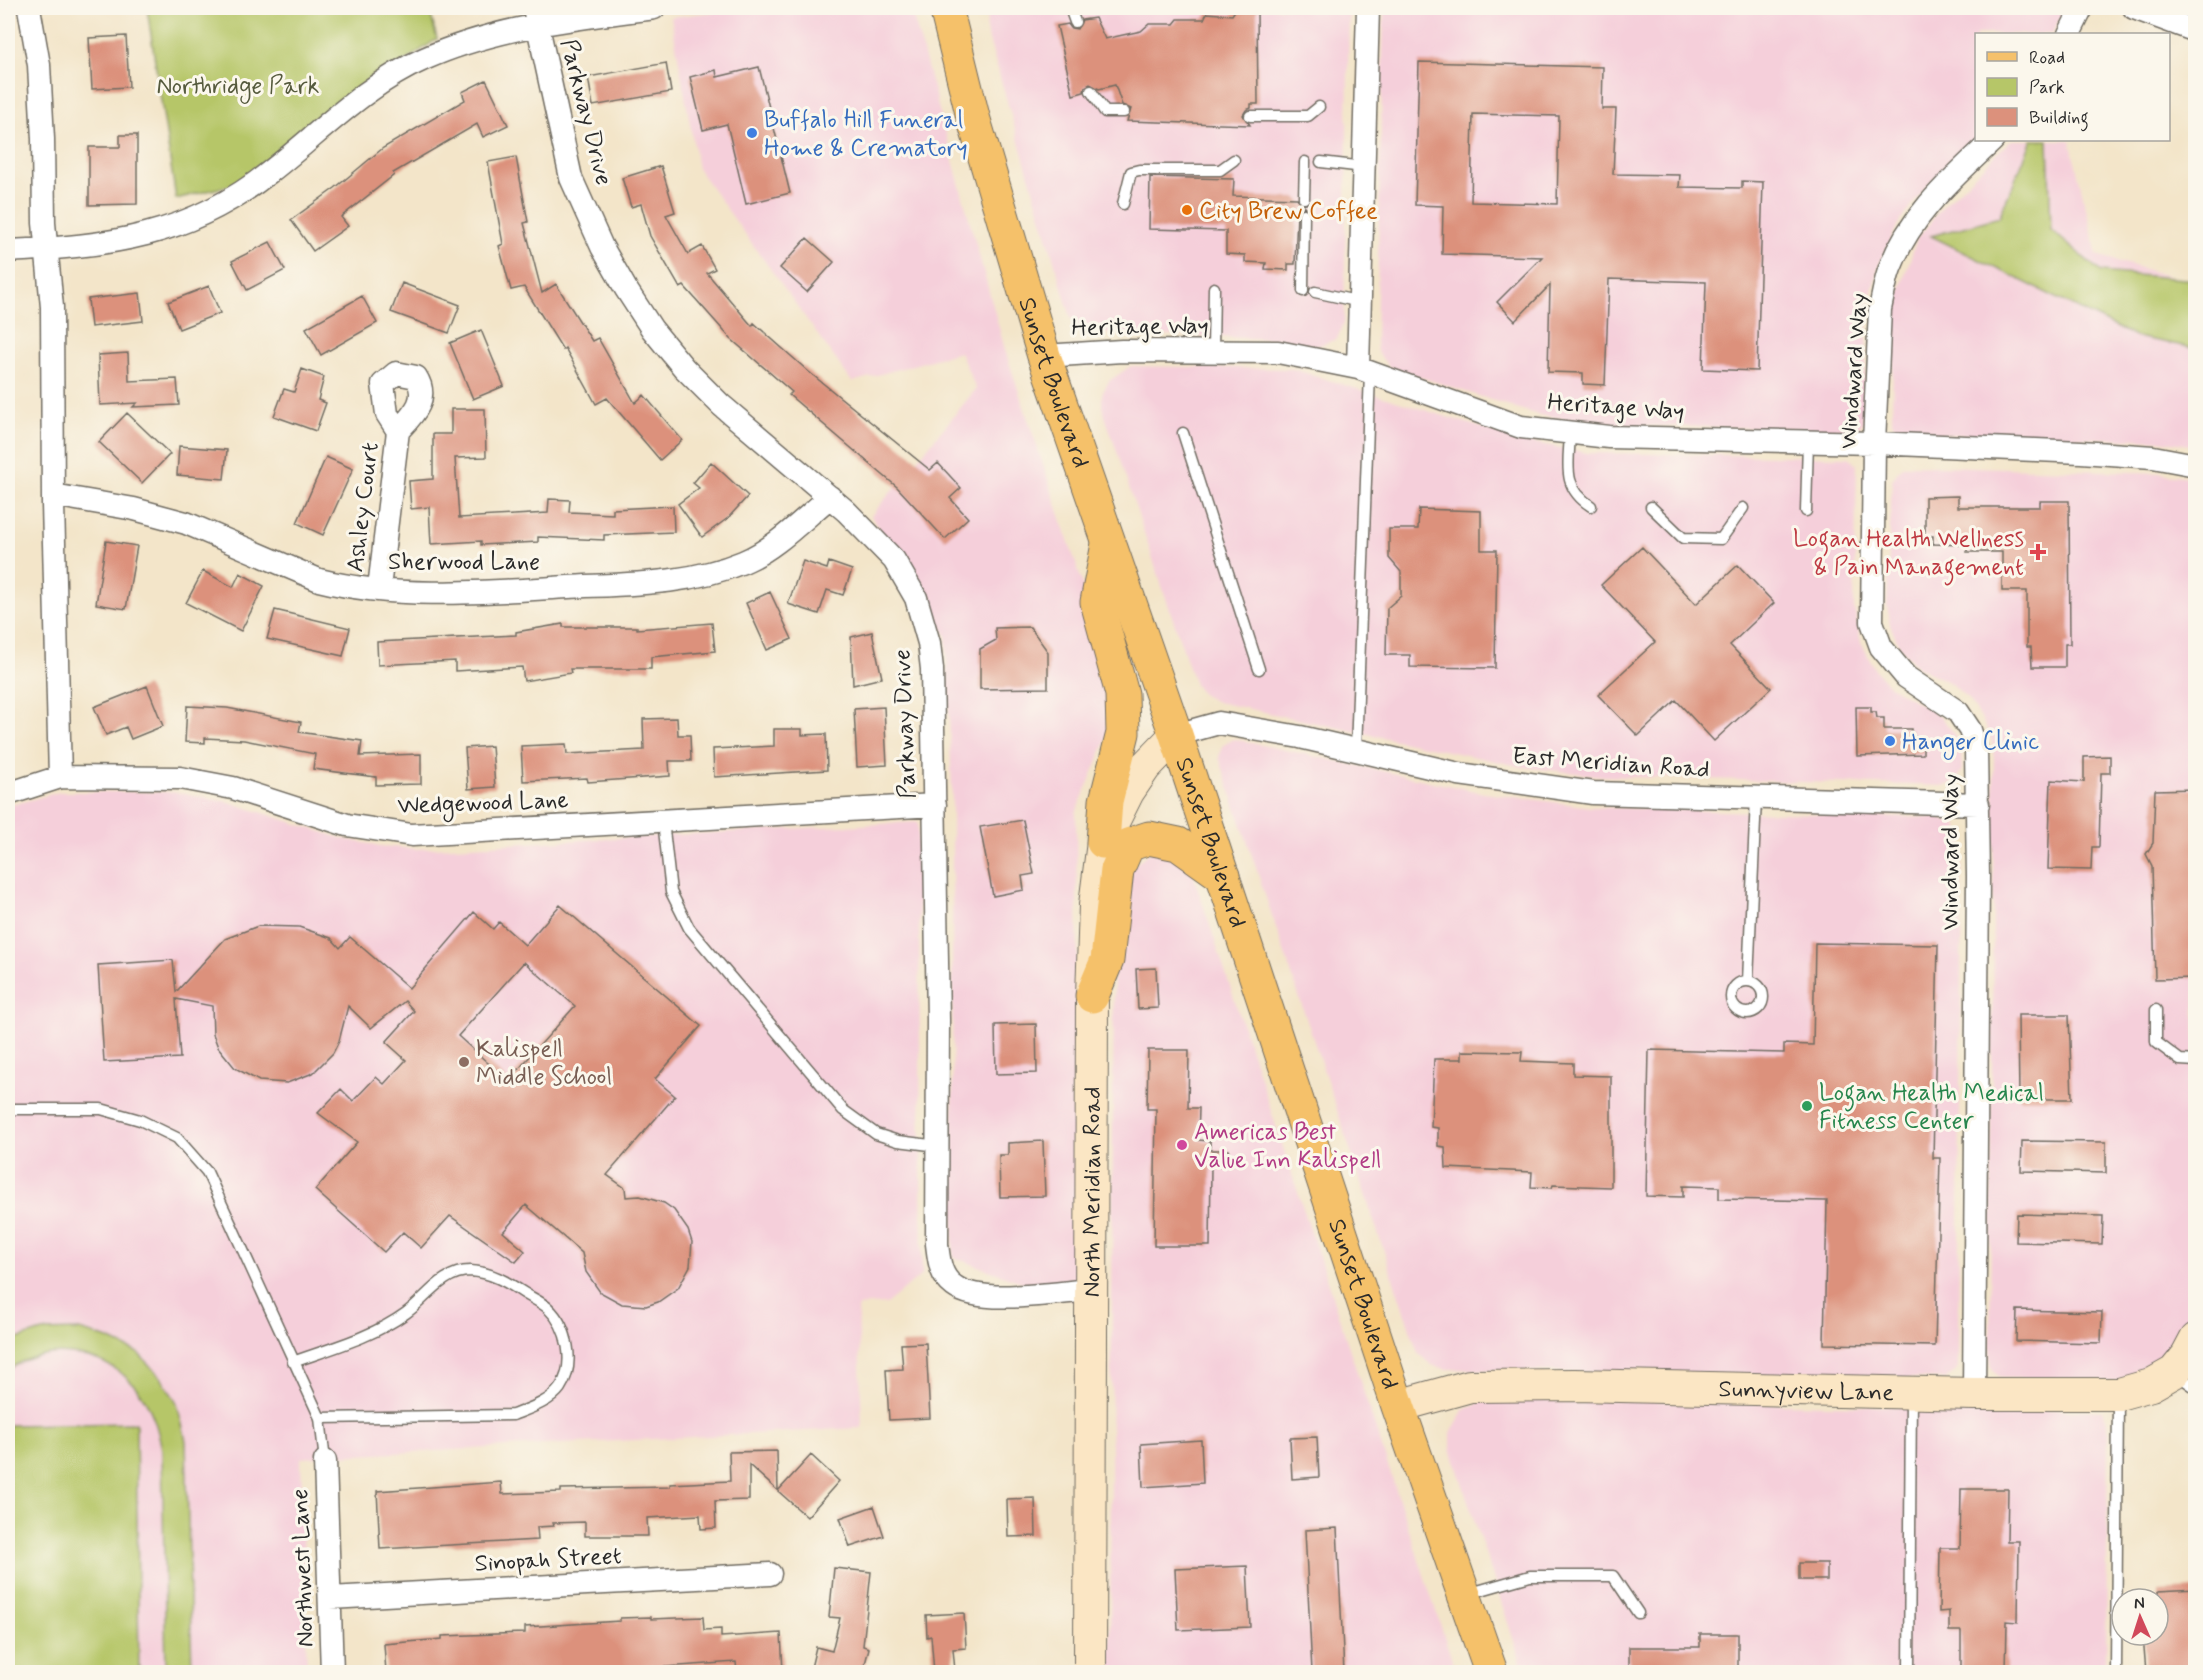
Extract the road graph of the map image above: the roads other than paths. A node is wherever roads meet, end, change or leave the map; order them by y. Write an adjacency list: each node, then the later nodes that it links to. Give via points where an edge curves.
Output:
1 (29, 8): 24 (street, via 39,65 42,194)
2 (654, 8): 8 (street)
3 (946, 8): 31 (main road, Sunset Boulevard, via 973,117)
4 (1070, 8): 9 (lane)
5 (1368, 8): 20 (street)
6 (2082, 8): 11 (street)
7 (2134, 8): 10 (street)
8 (536, 17): 24 (street, via 424,59 386,80 354,101 270,173 197,218 170,229 117,241); 40 (street, Parkway Drive, via 571,178 626,289 684,368 721,405)
9 (1075, 22)
10 (2196, 31)
11 (2070, 33)
12 (1091, 91): 14 (lane, via 1105,112)
13 (1319, 107): 15 (lane, via 1308,116)
14 (1124, 112)
15 (1250, 116)
16 (1992, 141): 37 (street, Windward Way, via 1934,196 1909,230 1889,269 1880,309)
17 (1234, 160): 22 (lane, via 1220,170 1131,172)
18 (1305, 162): 21 (lane)
19 (1320, 162): 20 (lane)
20 (1364, 167): 29 (street)
21 (1304, 198)
22 (1123, 204)
23 (1304, 214): 27 (lane)
24 (48, 249): 25 (street); 39 (street)
25 (8, 251)
26 (1214, 288): 30 (lane)
27 (1303, 291)
28 (1315, 292): 29 (lane)
29 (1361, 302): 32 (street)
30 (1213, 351): 31 (street, Heritage Way); 32 (street, Heritage Way, via 1278,352)
31 (1044, 356): 45 (main road, Sunset Boulevard)
32 (1364, 371): 35 (street, Heritage Way, via 1521,427); 49 (lane)
33 (398, 431): 46 (street, Ashley Court)
34 (1183, 433): 47 (lane)
35 (1570, 433): 36 (street, Heritage Way); 41 (lane, via 1569,484 1578,498)
36 (1808, 441): 37 (street, Heritage Way); 44 (lane)
37 (1874, 443): 38 (street, Heritage Way, via 2143,456); 53 (street, Windward Way, via 1872,621 1881,648 1906,677 1958,712 1970,730 1976,749)
38 (2196, 465)
39 (53, 495): 46 (street, Sherwood Lane, via 186,523 319,580); 50 (street)
40 (830, 497): 46 (street, Sherwood Lane, via 760,552 744,562 707,574 628,584 507,591 427,593); 54 (street, Parkway Drive, via 886,551 916,598 932,669)
41 (1590, 506)
42 (1652, 507): 43 (lane, via 1683,538 1721,539)
43 (1743, 508)
44 (1806, 511)
45 (1109, 543): 48 (main road, Sunset Boulevard); 56 (main road, via 1098,602 1122,694 1123,733 1106,801)
46 (379, 588)
47 (1259, 669)
48 (1176, 735): 49 (street, East Meridian Road, via 1219,723); 56 (main road, North Meridian Road, via 1145,767); 57 (main road, Sunset Boulevard)
49 (1356, 750): 52 (street, East Meridian Road, via 1526,785 1593,793)
50 (60, 777): 51 (street, Wedgewood Lane); 55 (street, Wedgewood Lane, via 180,778 233,788 347,825 412,835)
51 (8, 794)
52 (1756, 798): 53 (street, East Meridian Road); 58 (lane)
53 (1978, 804): 68 (street, Windward Way)
54 (935, 805): 55 (street, Wedgewood Lane); 63 (street, Parkway Drive)
55 (663, 821): 63 (lane, via 671,892 689,928 843,1110 876,1134)
56 (1103, 842): 59 (main road, North Meridian Road, via 1095,905)
57 (1222, 876): 59 (main road, via 1178,844 1149,838 1128,845 1117,870 1107,960); 70 (main road, Sunset Boulevard)
58 (1748, 981)
59 (1092, 996): 64 (main road, North Meridian Road)
60 (2156, 1010): 61 (lane, via 2156,1042 2180,1060)
61 (2196, 1060)
62 (8, 1109): 65 (lane, via 101,1109 140,1120 177,1138 207,1172)
63 (938, 1146): 64 (street, Parkway Drive, via 939,1264 952,1285 973,1294 997,1296)
64 (1091, 1290): 78 (main road, North Meridian Road)
65 (293, 1362): 71 (lane); 71 (lane, via 356,1340 408,1312 441,1281 468,1271 499,1277 548,1309 565,1331 569,1360 560,1388 538,1405 513,1415)
66 (2189, 1364): 69 (main road, Sunnyview Lane, via 2151,1385)
67 (1911, 1392): 68 (main road, Sunnyview Lane); 70 (main road, Sunnyview Lane, via 1470,1386); 80 (lane)
68 (1974, 1394): 69 (main road, Sunnyview Lane)
69 (2119, 1394): 81 (lane)
70 (1398, 1406): 74 (main road, Sunset Boulevard)
71 (320, 1418): 72 (lane)
72 (325, 1461): 75 (street, Northwest Lane)
73 (770, 1574): 75 (street, Sinopah Street)
74 (1464, 1595): 76 (lane, via 1530,1576 1613,1576); 79 (main road, Sunset Boulevard)
75 (330, 1598): 77 (street, Northwest Lane)
76 (1638, 1613)
77 (332, 1672)
78 (1090, 1672)
79 (1491, 1672)
80 (1910, 1672)
81 (2116, 1672)

